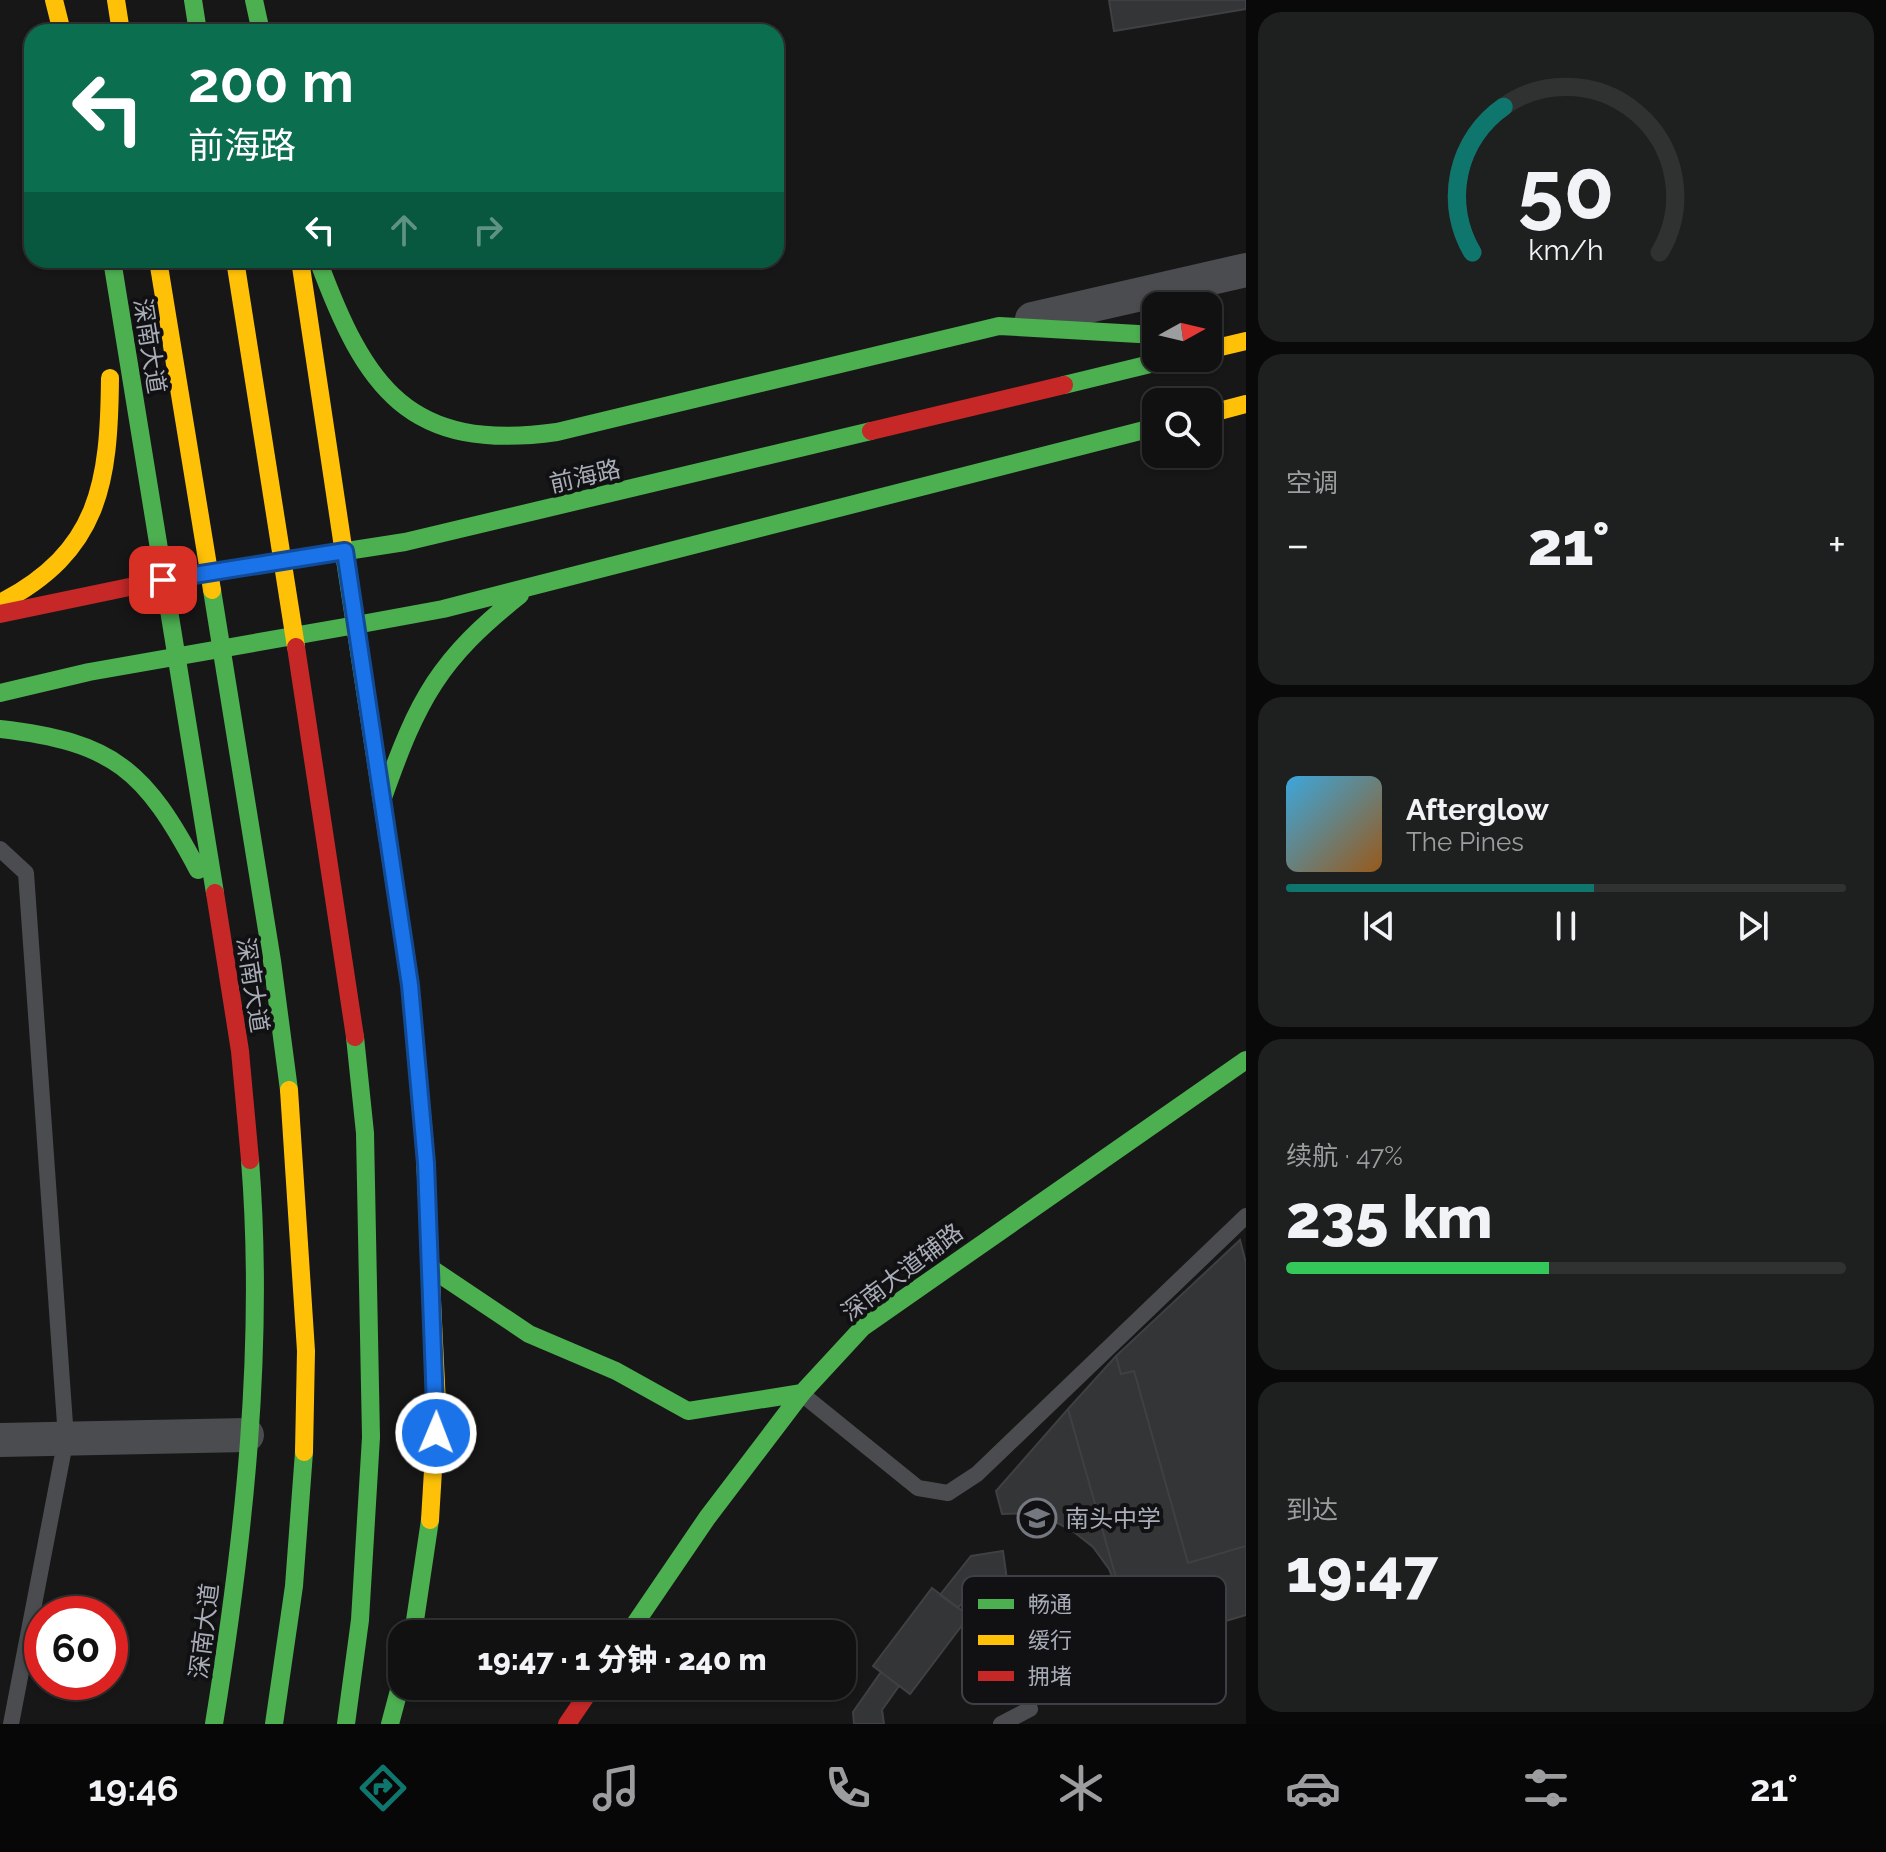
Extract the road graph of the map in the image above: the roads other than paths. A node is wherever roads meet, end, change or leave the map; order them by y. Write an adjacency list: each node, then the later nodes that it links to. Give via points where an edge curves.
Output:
1 (54, 0): 5 (main road)
2 (116, 0): 6 (main road)
3 (193, 0): 7 (main road)
4 (254, 0): 8 (main road)
5 (60, 24)
6 (120, 24)
7 (197, 24)
8 (259, 24)
9 (110, 268): 29 (main road, via 110,401 107,462 99,496 60,567 26,593)
10 (111, 268): 27 (main road, 深南大道)
11 (159, 268): 52 (main road, 深南大道, bridge, via 290,1099 306,1351 304,1452 294,1586)
12 (236, 268): 53 (main road, bridge, via 351,994 365,1133 371,1437 360,1620)
13 (301, 268): 26 (main road)
14 (321, 268): 16 (main road, via 349,337 389,395 416,415 479,437 521,439 557,432)
15 (1246, 270): 16 (street)
16 (999, 326): 17 (main road)
17 (1142, 334)
18 (1246, 334): 19 (main road)
19 (1222, 335)
20 (1246, 341): 21 (main road)
21 (1222, 347)
22 (1142, 366): 26 (main road, 前海路, via 729,467 405,542)
23 (1246, 404): 24 (main road)
24 (1222, 410)
25 (1142, 431): 28 (main road)
26 (345, 551): 27 (main road, 前海路); 31 (main road)
27 (163, 580): 30 (main road, 前海路); 32 (main road, 深南大道)
28 (532, 586): 31 (main road); 35 (main road, via 475,630 449,659 398,756)
29 (0, 603)
30 (0, 614)
31 (356, 625): 32 (main road); 35 (main road)
32 (175, 657): 33 (main road); 37 (main road, 深南大道)
33 (0, 693)
34 (0, 729): 37 (main road, via 81,742 106,753 150,788 172,818 202,878)
35 (383, 797): 40 (main road, via 410,985)
36 (0, 849): 43 (lane, via 26,873)
37 (229, 983): 42 (main road, 深南大道, via 245,1090 253,1241)
38 (1246, 1060): 41 (main road, 深南大道辅路, via 875,1318)
39 (1246, 1216): 41 (lane, via 977,1474 948,1493 918,1488)
40 (432, 1269): 41 (main road, via 529,1334 616,1371 688,1411); 45 (main road, via 434,1489)
41 (802, 1393): 46 (main road, 深南大道辅路)
42 (247, 1435): 43 (street); 51 (main road, 深南大道, via 227,1652)
43 (66, 1438): 44 (street); 50 (lane)
44 (0, 1440)
45 (415, 1620)
46 (638, 1620)
47 (396, 1700): 54 (main road)
48 (583, 1700): 55 (main road)
49 (1030, 1709): 56 (lane)
50 (11, 1724)
51 (214, 1724)
52 (274, 1724)
53 (346, 1724)
54 (390, 1724)
55 (567, 1724)
56 (1001, 1724)

